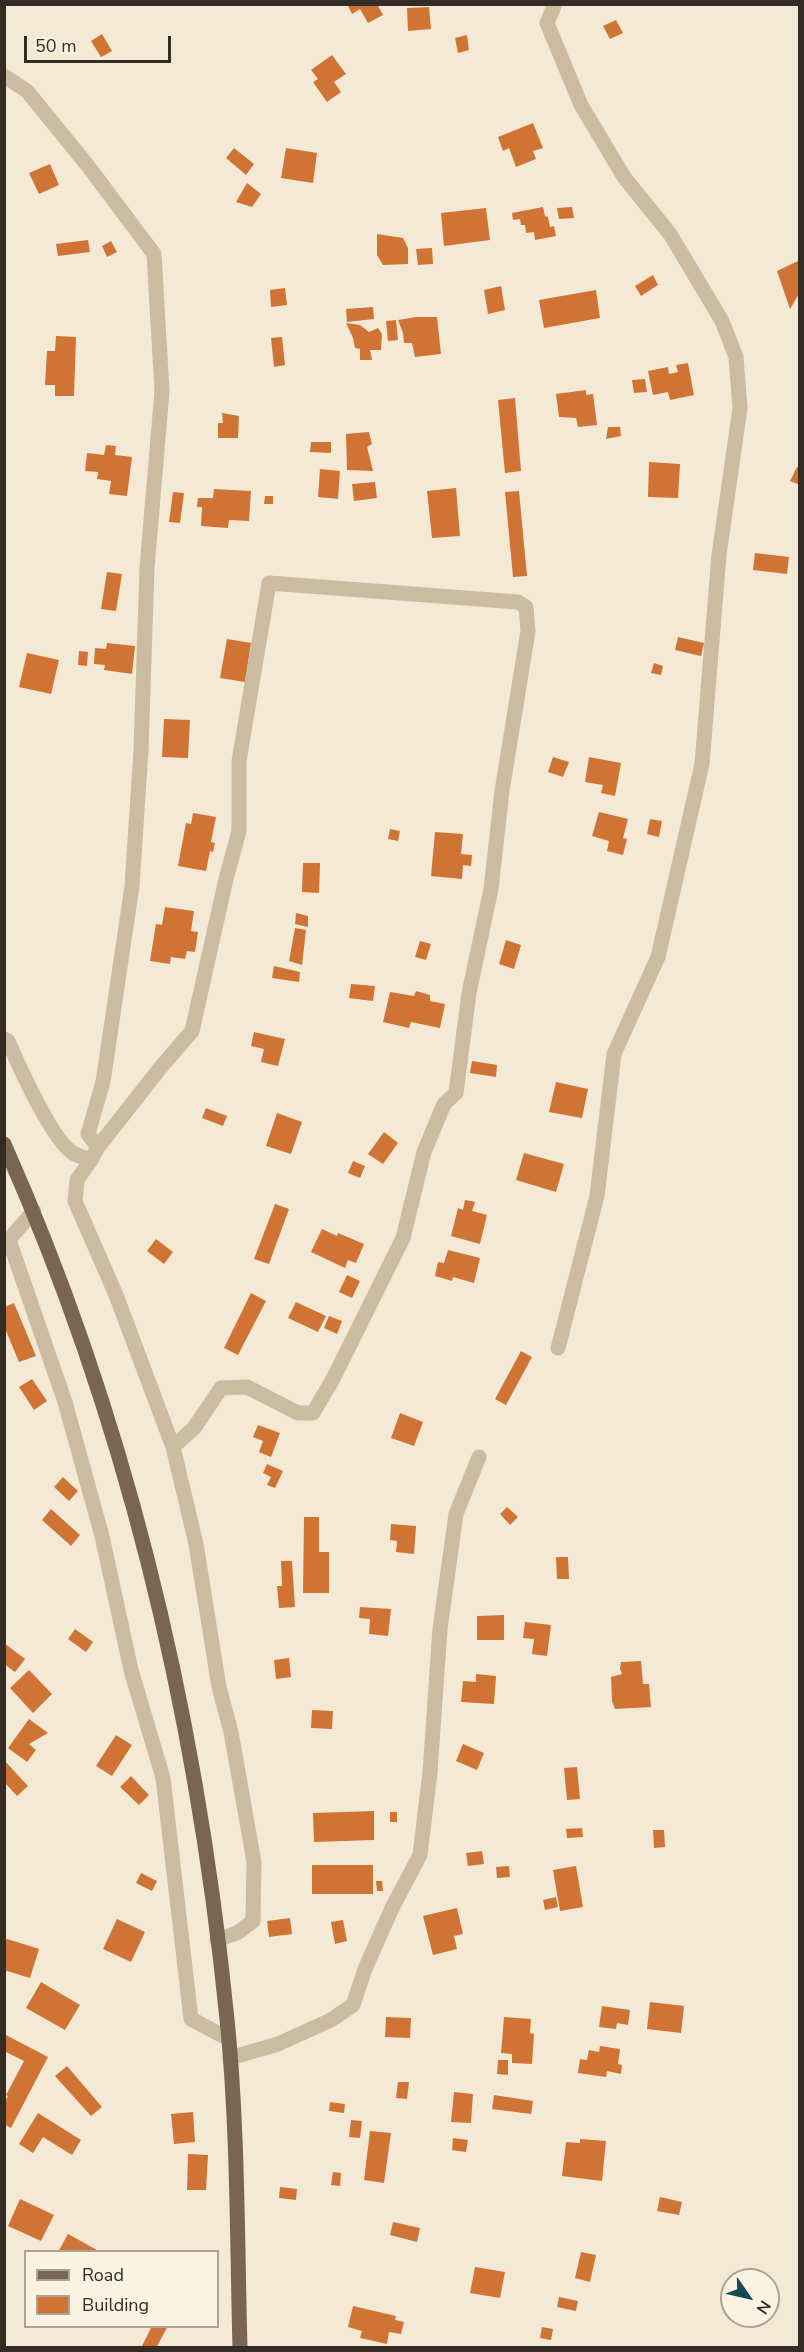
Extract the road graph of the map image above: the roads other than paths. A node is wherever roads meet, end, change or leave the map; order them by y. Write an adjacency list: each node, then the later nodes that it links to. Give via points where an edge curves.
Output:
1 (555, 4): 8 (street, via 547,23 581,105 624,177 670,234 722,321 736,357 740,408 719,555 702,764 658,957 614,1054 597,1196)
2 (4, 76): 5 (street, via 27,91 154,254 162,391 147,568 141,750 130,909 103,1082 88,1134)
3 (4, 1039): 5 (street, via 57,1134 72,1152)
4 (4, 1144): 6 (main road)
5 (94, 1154): 9 (street, via 77,1180 75,1201 116,1295); 9 (street, via 192,1031 239,831 239,761 269,582 518,602 526,607 528,631 502,791 491,889 469,993 456,1093 444,1104 424,1152 402,1238 313,1413 298,1413 247,1387 221,1388 194,1428)
6 (34, 1211): 7 (street); 11 (main road, via 88,1360 144,1545 200,1808)
7 (7, 1243): 12 (street, via 65,1402 102,1536 131,1670 163,1778 191,2019)
8 (558, 1348)
9 (173, 1446): 11 (street, via 196,1544 219,1687 254,1862 253,1921 237,1933)
10 (479, 1457): 13 (street, via 456,1514 440,1629 420,1855 392,1908 353,2005 331,2020 278,2044)
11 (217, 1940): 12 (main road)
12 (229, 2039): 13 (main road)
13 (230, 2058): 14 (main road, via 236,2138)
14 (240, 2348)

